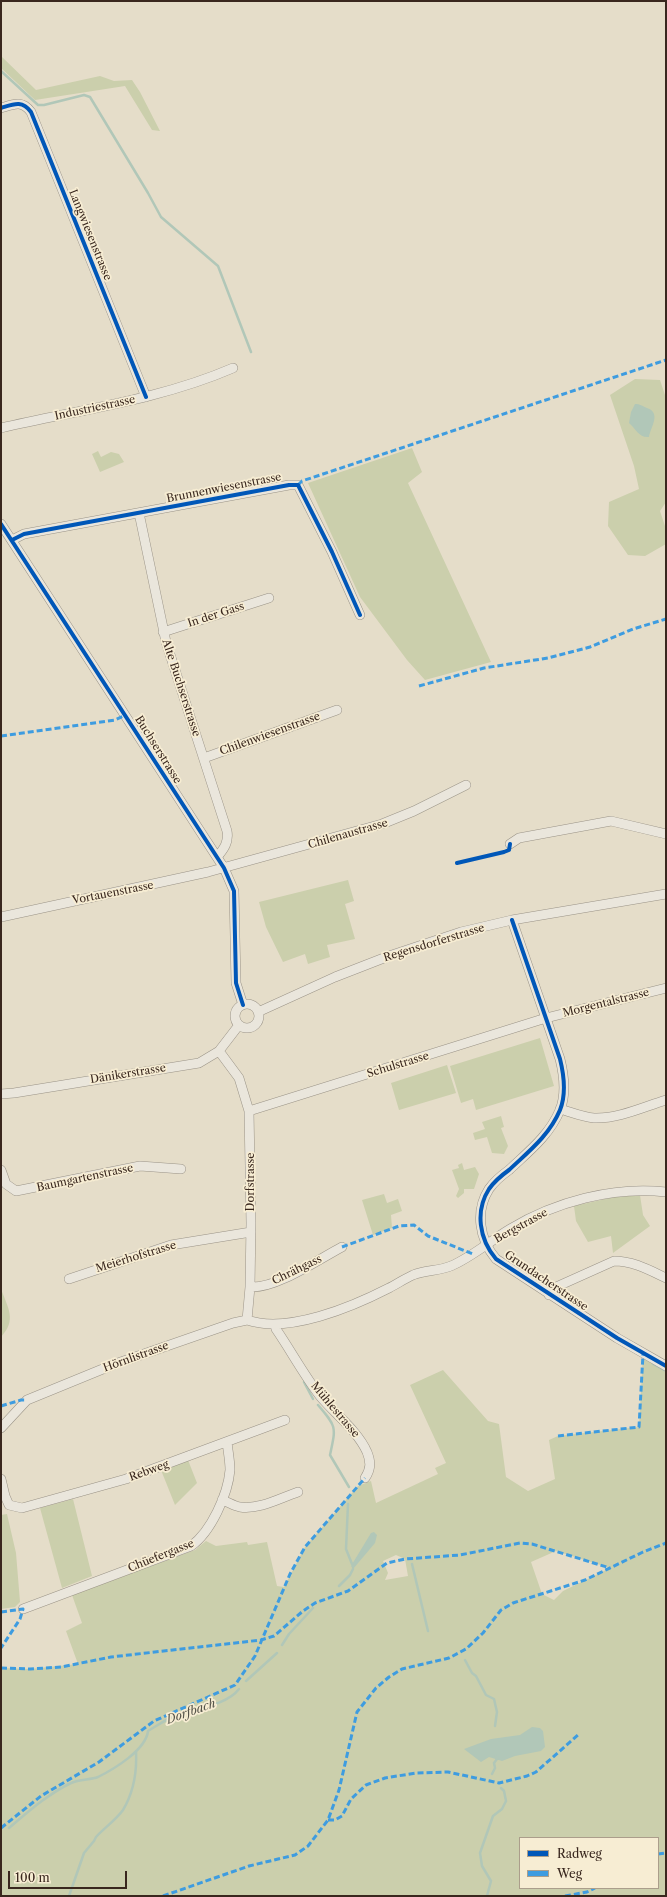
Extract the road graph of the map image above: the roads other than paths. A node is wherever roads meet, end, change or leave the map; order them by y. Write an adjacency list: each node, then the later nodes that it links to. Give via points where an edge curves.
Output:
1 (1, 108): 3 (street, Langwiesenstrasse, via 16,103 26,105 31,112)
2 (233, 368): 3 (street, Industriestrasse, via 204,380)
3 (146, 397): 4 (street, Industriestrasse)
4 (1, 428)
5 (139, 513): 7 (street, Brunnenwiesenstrasse, via 24,534); 9 (street, Brunnenwiesenstrasse, via 298,485); 10 (street, Alte Buchserstrasse)
6 (1, 524): 7 (street, Buchserstrasse)
7 (12, 540): 16 (street, Buchserstrasse)
8 (269, 598): 10 (street, In der Gass)
9 (360, 615)
10 (163, 632): 12 (street, Alte Buchserstrasse)
11 (337, 710): 12 (street, Chilenwiesenstrasse)
12 (204, 758): 16 (street, Alte Buchserstrasse, via 228,838)
13 (466, 785): 17 (street, Chilenaustrasse, via 398,819)
14 (666, 834): 15 (street, via 611,821 519,838)
15 (510, 844)
16 (217, 857): 17 (street, Buchserstrasse)
17 (224, 868): 19 (street, Vortauenstrasse); 22 (street, Buchserstrasse, via 234,891 236,983)
18 (666, 894): 20 (street, Regensdorferstrasse)
19 (1, 917)
20 (512, 920): 23 (street, Regensdorferstrasse, via 462,932 388,956); 24 (street, Grundacherstrasse)
21 (666, 988): 24 (street, Morgentalstrasse)
22 (242, 1005): 23 (street, via 252,1005); 25 (street, via 235,1014)
23 (258, 1012): 25 (street, via 258,1020 253,1026 246,1028)
24 (546, 1018): 29 (street, Grundacherstrasse, via 563,1070); 30 (street, Schulstrasse)
25 (239, 1025): 26 (street, Dänikerstrasse)
26 (219, 1052): 27 (street, Dänikerstrasse, via 189,1065); 30 (street, Dorfstrasse, via 239,1078)
27 (1, 1094)
28 (666, 1100): 29 (street, via 623,1114 600,1118)
29 (560, 1109): 35 (street, Grundacherstrasse, via 542,1139 490,1188 483,1201 479,1221)
30 (250, 1111): 34 (street, Dorfstrasse)
31 (181, 1169): 32 (street, Baumgartenstrasse, via 140,1166 16,1191 6,1184)
32 (1, 1170)
33 (666, 1192): 35 (street, Bergstrasse, via 605,1194 562,1205 511,1229)
34 (251, 1232): 38 (street, Meierhofstrasse, via 171,1245); 39 (street, Dorfstrasse)
35 (487, 1245): 40 (street, Grundacherstrasse, via 496,1259); 42 (street, Bergstrasse, via 451,1266 412,1275 352,1305 304,1319)
36 (342, 1246): 39 (street, Chrähgass, via 296,1272 263,1286)
37 (666, 1278): 40 (street, via 641,1266 614,1261 556,1287)
38 (68, 1279)
39 (250, 1287): 41 (street, Dorfstrasse)
40 (549, 1295): 43 (street, Grundacherstrasse)
41 (247, 1320): 42 (street, Bergstrasse); 45 (street, Hörnlistrasse, via 115,1364 27,1400)
42 (275, 1324): 47 (street, Mühlestrasse, via 313,1386 363,1444 370,1460 369,1472)
43 (666, 1366)
44 (285, 1420): 46 (street, Rebweg)
45 (1, 1428)
46 (227, 1442): 48 (street, Rebweg, via 126,1479 22,1508 10,1505 4,1496); 50 (street, Chüefergasse, via 230,1470)
47 (365, 1478)
48 (1, 1479)
49 (298, 1492): 50 (street, via 246,1507 238,1507)
50 (222, 1500): 51 (street, Chüefergasse, via 206,1533 191,1546)
51 (23, 1609)

